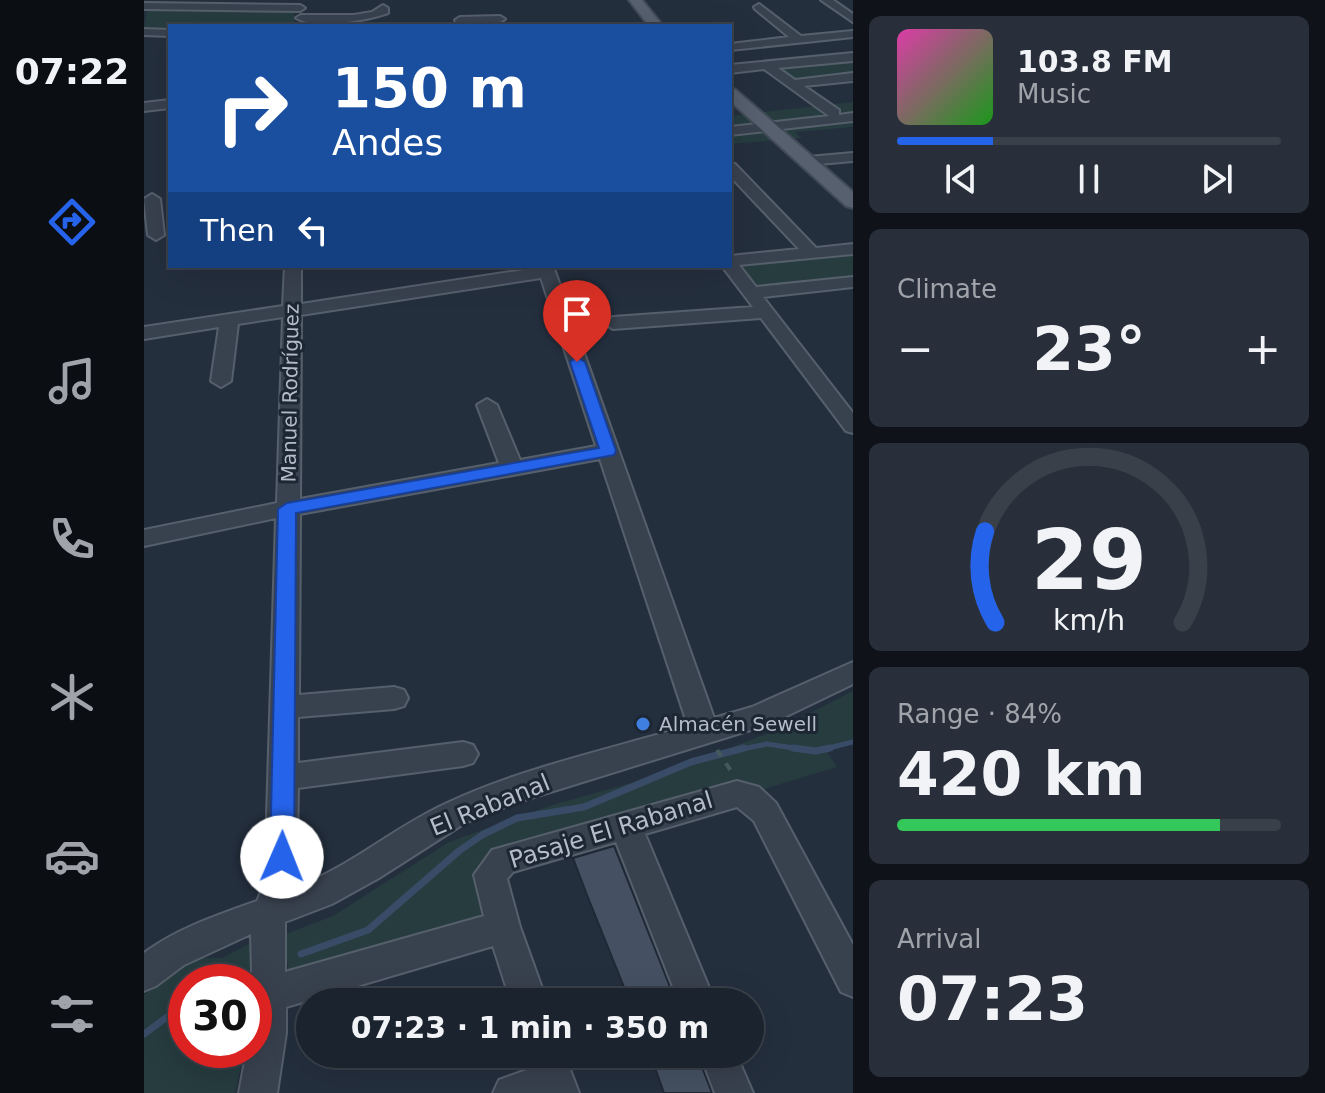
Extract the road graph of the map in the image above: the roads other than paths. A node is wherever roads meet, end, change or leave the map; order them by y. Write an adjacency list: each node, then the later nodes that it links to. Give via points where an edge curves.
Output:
1 (635, 0): 10 (main road)
2 (826, 0): 9 (street)
3 (144, 6): 6 (street)
4 (759, 7): 12 (street)
5 (383, 8): 6 (street, via 375,14 338,18)
6 (300, 13)
7 (460, 18): 8 (street)
8 (500, 19)
9 (853, 19)
10 (654, 24)
11 (771, 29): 12 (street)
12 (785, 29): 17 (street)
13 (144, 32): 14 (street)
14 (168, 33)
15 (853, 34): 16 (street)
16 (830, 37): 17 (street); 19 (street)
17 (799, 40): 18 (street)
18 (732, 47)
19 (853, 55): 20 (street)
20 (767, 66): 21 (street); 23 (street)
21 (732, 69)
22 (853, 77): 23 (street)
23 (791, 84): 28 (street)
24 (732, 95): 30 (main road)
25 (168, 104): 26 (street)
26 (144, 107)
27 (853, 111): 28 (street)
28 (834, 113): 30 (street)
29 (853, 117): 30 (street)
30 (767, 123): 31 (street); 32 (street); 34 (main road)
31 (732, 125)
32 (732, 131)
33 (853, 157): 34 (street)
34 (808, 161): 37 (main road)
35 (732, 169): 41 (street)
36 (168, 197): 38 (street)
37 (850, 197)
38 (148, 200): 39 (street)
39 (150, 245)
40 (853, 249): 41 (street)
41 (812, 253): 42 (street)
42 (732, 263)
43 (732, 266): 49 (street)
44 (293, 268): 50 (street, Manuel Rodríguez)
45 (466, 268): 47 (street)
46 (546, 269): 47 (street); 58 (street)
47 (473, 283): 50 (street)
48 (849, 287): 49 (street)
49 (749, 293): 51 (street)
50 (291, 312): 52 (street); 60 (street, Manuel Rodríguez)
51 (764, 312): 53 (street); 57 (street)
52 (229, 320): 54 (street); 55 (street)
53 (613, 323)
54 (144, 333)
55 (221, 381)
56 (487, 405): 59 (street)
57 (853, 427)
58 (608, 451): 59 (street); 65 (street)
59 (512, 468): 60 (street)
60 (287, 509): 61 (street); 64 (street, Manuel Rodríguez)
61 (144, 538)
62 (853, 672): 65 (street, El Rabanal, via 760,716)
63 (394, 698): 64 (street)
64 (284, 707): 67 (street, Manuel Rodríguez)
65 (714, 747): 69 (street, El Rabanal, via 513,791 454,814 368,868)
66 (463, 754): 67 (street)
67 (284, 777): 69 (street, Manuel Rodríguez, via 281,883)
68 (625, 824): 70 (street, Pasaje El Rabanal, via 514,855 495,867 490,884); 73 (street, Pasaje El Rabanal, via 725,796 748,796 765,812); 75 (street)
69 (268, 914): 71 (street, Manuel Rodríguez); 72 (street, El Rabanal, via 215,932)
70 (503, 927): 74 (street); 76 (street)
71 (268, 964)
72 (144, 974)
73 (853, 980)
74 (524, 988)
75 (691, 988)
76 (272, 994)
77 (262, 1068): 80 (street, Manuel Rodríguez)
78 (724, 1068): 82 (street)
79 (554, 1076): 81 (street)
80 (258, 1093)
81 (512, 1093)
82 (734, 1093)

